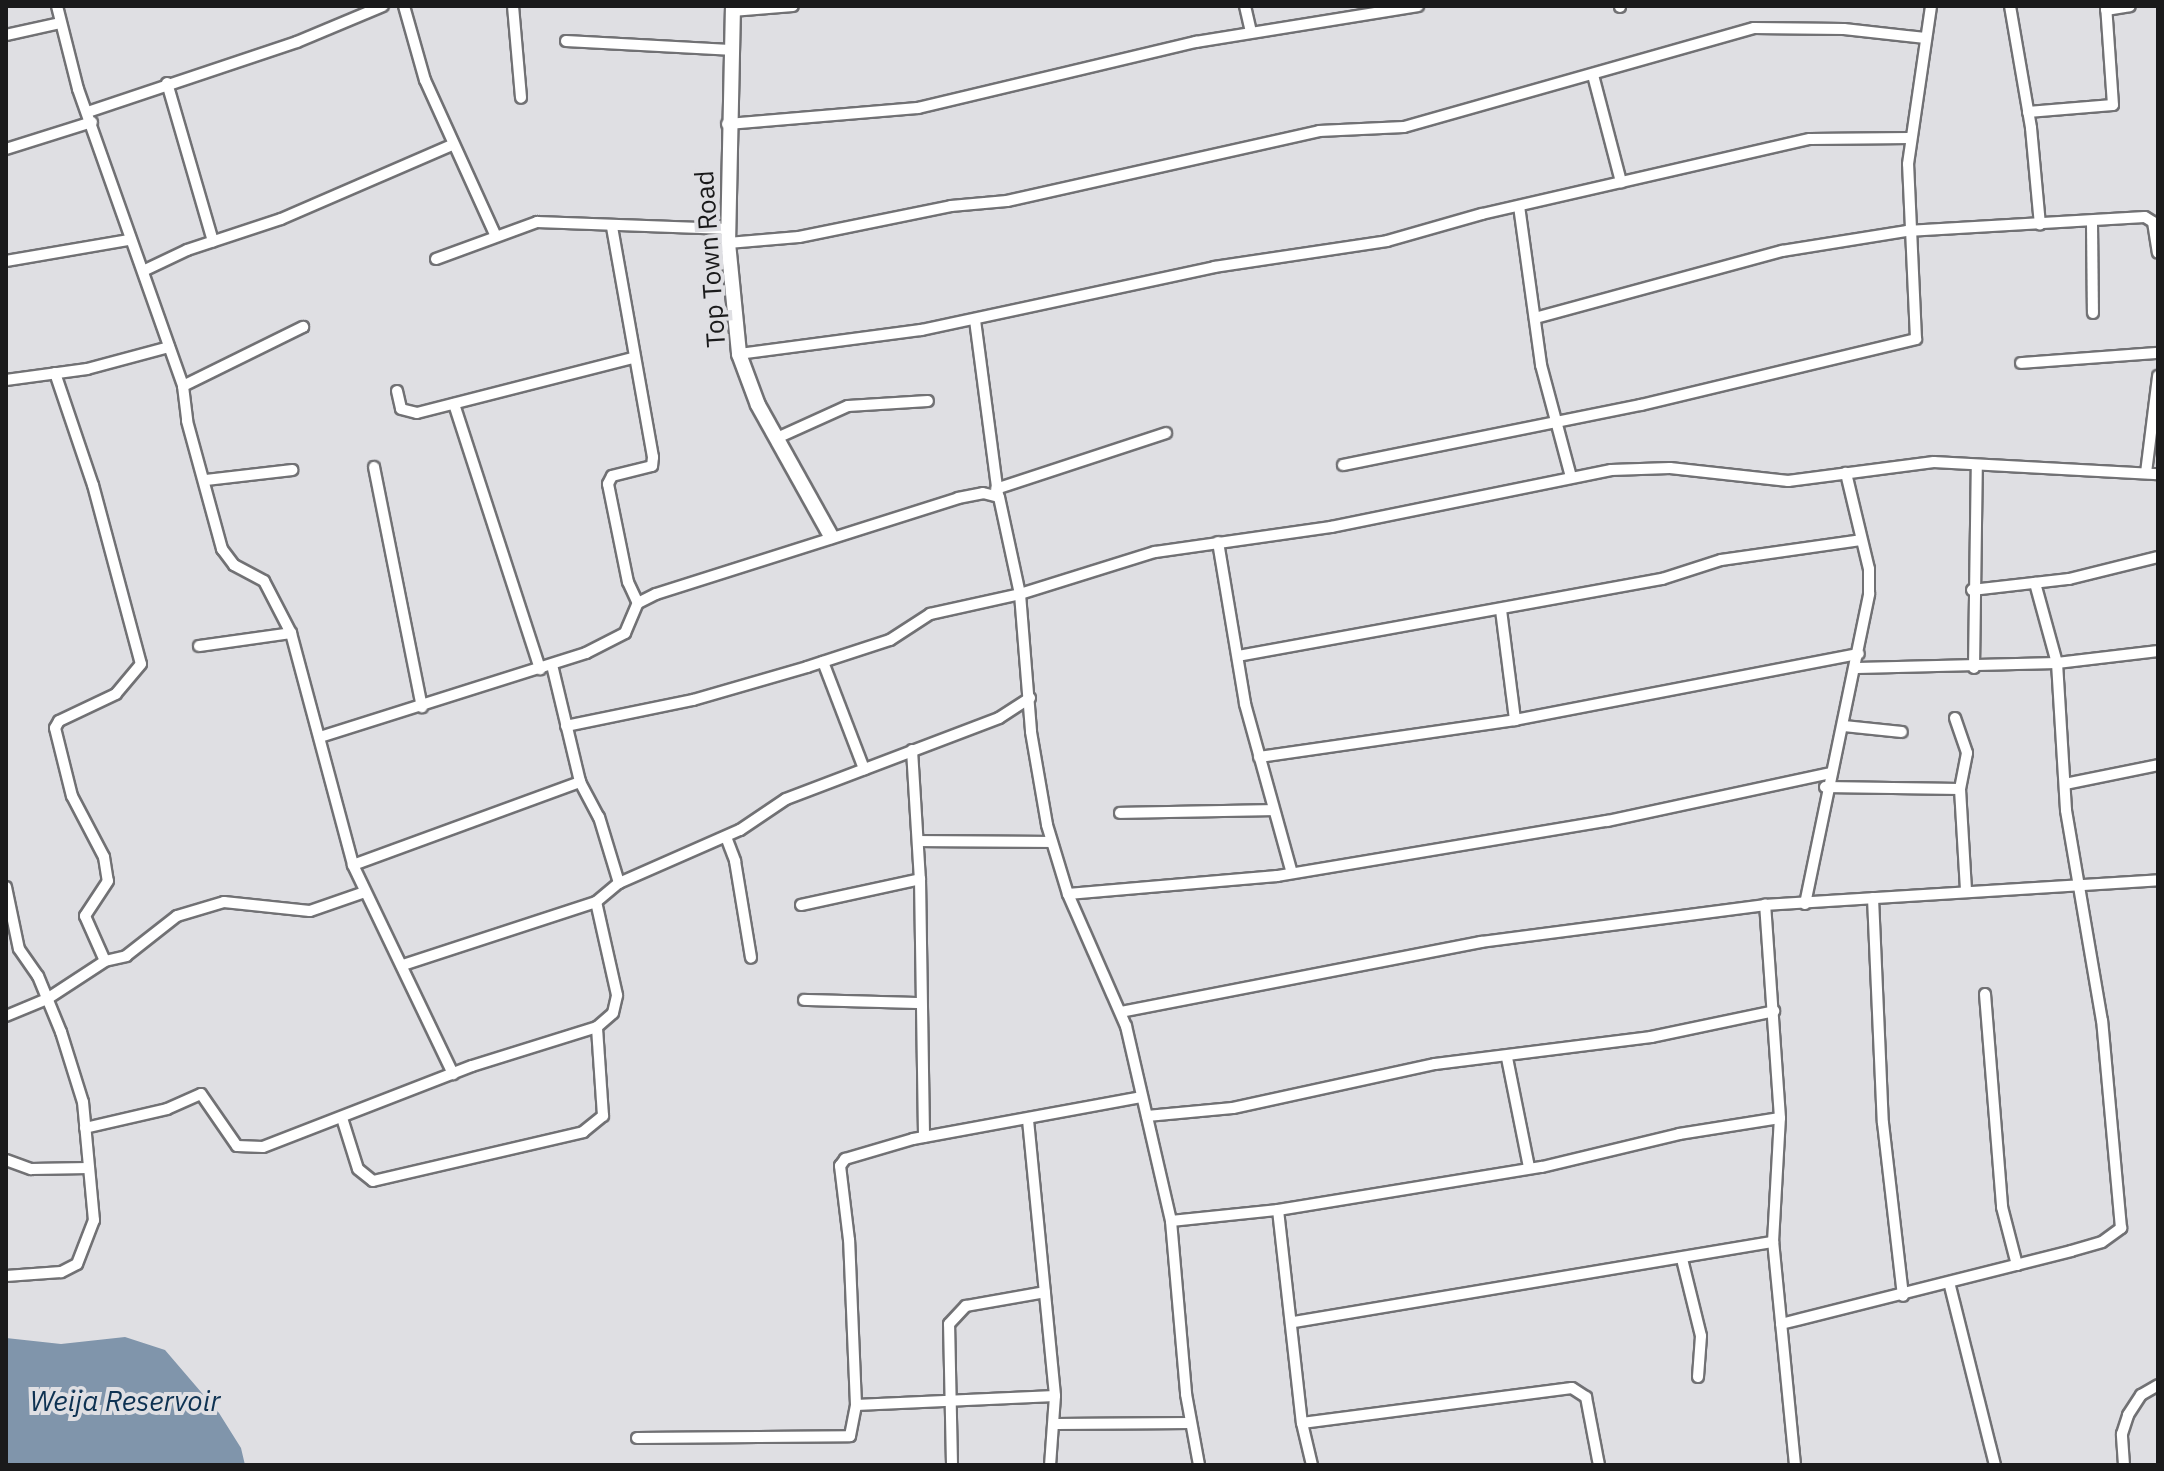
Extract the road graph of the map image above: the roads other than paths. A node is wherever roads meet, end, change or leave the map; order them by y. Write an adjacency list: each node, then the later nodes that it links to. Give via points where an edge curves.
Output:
1 (57, 6): 13 (street)
2 (383, 6): 20 (street, via 297,42)
3 (404, 6): 26 (street, via 425,80)
4 (513, 6): 21 (street)
5 (793, 6): 11 (street)
6 (1245, 6): 14 (street)
7 (1418, 6): 14 (street, via 1375,17)
8 (1931, 6): 16 (street)
9 (2010, 6): 22 (street)
10 (2130, 6): 12 (street)
11 (732, 8): 18 (street, Top Town Road)
12 (2106, 8): 22 (street, via 2113,105)
13 (60, 23): 15 (street); 23 (street)
14 (1251, 31): 24 (street, via 1037,76 918,108)
15 (6, 35)
16 (1926, 38): 19 (street, via 1844,29 1754,28); 25 (street)
17 (566, 41): 18 (street)
18 (730, 50): 24 (street, Top Town Road)
19 (1593, 75): 28 (street); 35 (street, via 1404,127 1319,131 1007,201 951,206 799,237)
20 (167, 83): 23 (street); 37 (street)
21 (521, 98)
22 (2028, 112): 31 (street)
23 (90, 117): 27 (street); 36 (street)
24 (727, 124): 35 (street, Top Town Road)
25 (1910, 138): 28 (street, via 1810,139); 33 (street)
26 (452, 145): 34 (street); 37 (street, via 281,219)
27 (6, 149)
28 (1621, 182): 29 (street)
29 (1519, 206): 43 (street); 44 (street, via 1387,241 1214,267)
30 (2092, 223): 31 (street); 38 (street, via 2145,217 2153,222); 42 (street)
31 (2040, 225): 33 (street)
32 (612, 227): 34 (street, via 554,220); 35 (street); 49 (street)
33 (1907, 231): 43 (street, via 1782,251); 58 (street, via 1916,339)
34 (495, 234): 39 (street)
35 (728, 236): 48 (street, Top Town Road)
36 (129, 240): 40 (street); 41 (street)
37 (213, 241): 41 (street)
38 (2158, 253)
39 (436, 259)
40 (6, 261)
41 (143, 271): 46 (street)
42 (2093, 313)
43 (1535, 318): 58 (street)
44 (975, 320): 48 (street); 69 (street)
45 (303, 327): 54 (street)
46 (169, 347): 51 (street); 54 (street)
47 (2158, 353): 50 (street)
48 (739, 354): 60 (street, Top Town Road)
49 (632, 358): 57 (street); 77 (street, via 652,466 612,476 608,484 628,582)
50 (2021, 363)
51 (55, 373): 53 (street); 128 (street, via 93,485 141,664 116,694 70,714 55,728 72,796 104,857 108,881 85,916)
52 (2158, 376): 66 (street)
53 (6, 380)
54 (183, 386): 68 (street, via 187,421)
55 (397, 391): 57 (street, via 401,409 409,414)
56 (928, 401): 60 (street, via 848,406)
57 (454, 404): 89 (street)
58 (1558, 423): 61 (street); 67 (street)
59 (1166, 433): 69 (street)
60 (777, 438): 70 (street, Top Town Road)
61 (1343, 465)
62 (1977, 465): 65 (street, via 1921,463); 66 (street); 75 (street)
63 (374, 467): 91 (street)
64 (292, 470): 68 (street)
65 (1846, 473): 67 (street, via 1776,481 1644,468); 71 (street)
66 (2152, 473)
67 (1571, 477): 72 (street, via 1378,518)
68 (206, 480): 79 (street, via 222,549 234,565 264,581)
69 (998, 493): 70 (street, via 958,498); 76 (street)
70 (831, 536): 77 (street)
71 (1861, 540): 78 (street, via 1721,560 1662,579); 82 (street, via 1869,594)
72 (1218, 542): 76 (street, via 1155,552); 83 (street)
73 (2158, 557): 74 (street)
74 (2035, 583): 75 (street); 85 (street)
75 (1972, 590): 88 (street)
76 (1020, 594): 84 (street, via 930,614 890,640); 90 (street)
77 (638, 603): 86 (street, via 625,633)
78 (1501, 610): 83 (street, via 1458,612); 93 (street)
79 (291, 633): 80 (street); 97 (street)
80 (199, 646)
81 (2158, 651): 85 (street)
82 (1859, 654): 87 (street); 93 (street)
83 (1238, 656): 99 (street)
84 (823, 662): 94 (street, via 693,700); 101 (street)
85 (2057, 663): 88 (street); 104 (street)
86 (552, 665): 89 (street); 94 (street)
87 (1857, 668): 88 (street); 95 (street)
88 (1974, 668)
89 (540, 669): 91 (street)
90 (1030, 698): 98 (street, via 999,718); 111 (street)
91 (422, 707): 97 (street)
92 (1955, 718): 106 (street, via 1967,753)
93 (1515, 720): 99 (street)
94 (566, 726): 103 (street)
95 (1844, 726): 96 (street); 102 (street)
96 (1902, 732)
97 (320, 737): 112 (street)
98 (912, 750): 101 (street); 110 (street)
99 (1259, 757): 107 (street)
100 (2158, 765): 104 (street)
101 (864, 769): 109 (street, via 786,799)
102 (1830, 773): 105 (street); 113 (street, via 1607,821)
103 (580, 782): 112 (street); 116 (street, via 599,817)
104 (2065, 784): 117 (street)
105 (1825, 787): 106 (street); 124 (street)
106 (1960, 789): 119 (street)
107 (1272, 810): 108 (street); 113 (street)
108 (1120, 813)
109 (726, 837): 116 (street); 127 (street)
110 (918, 841): 111 (street); 114 (street)
111 (1051, 842): 121 (street)
112 (353, 865): 120 (street)
113 (1292, 873): 121 (street, via 1231,883)
114 (920, 879): 125 (street); 133 (street)
115 (2158, 880): 117 (street)
116 (619, 883): 123 (street)
117 (2077, 884): 119 (street); 154 (street, via 2102,1021 2121,1228 2102,1242)
118 (6, 887): 131 (street, via 19,949)
119 (1966, 889): 122 (street)
120 (365, 892): 128 (street, via 310,911 224,902 177,916 126,956); 129 (street)
121 (1068, 894): 135 (street)
122 (1873, 898): 124 (street); 158 (street, via 1883,1123)
123 (596, 902): 129 (street); 137 (street, via 617,995 613,1013)
124 (1805, 904): 126 (street)
125 (801, 905)
126 (1765, 905): 134 (street); 135 (street, via 1481,942)
127 (751, 958)
128 (105, 961): 131 (street)
129 (403, 965): 139 (street)
130 (1985, 994): 154 (street, via 2000,1195)
131 (47, 999): 136 (street); 145 (street, via 76,1075)
132 (804, 1000): 133 (street)
133 (921, 1003): 146 (street)
134 (1774, 1011): 138 (street); 143 (street)
135 (1121, 1012): 140 (street)
136 (6, 1016)
137 (597, 1027): 139 (street); 142 (street, via 603,1116 583,1132 373,1181 358,1169)
138 (1507, 1058): 141 (street, via 1422,1066 1233,1108); 148 (street)
139 (453, 1074): 142 (street)
140 (1142, 1097): 141 (street); 144 (street)
141 (1147, 1116): 151 (street)
142 (342, 1118): 145 (street, via 280,1143 247,1149 237,1146 201,1094 167,1109)
143 (1780, 1118): 148 (street); 152 (street)
144 (1028, 1120): 146 (street); 157 (street)
145 (85, 1128): 149 (street)
146 (924, 1137): 165 (street, via 854,1154 840,1166 849,1240)
147 (6, 1160): 149 (street, via 31,1169)
148 (1529, 1167): 150 (street)
149 (89, 1168): 155 (street, via 93,1231 77,1264 61,1272)
150 (1278, 1210): 151 (street); 159 (street)
151 (1171, 1221): 166 (street)
152 (1773, 1242): 153 (street); 160 (street)
153 (1682, 1259): 159 (street); 161 (street, via 1701,1336)
154 (2017, 1265): 156 (street)
155 (6, 1276)
156 (1950, 1286): 158 (street); 176 (street)
157 (1045, 1292): 163 (street); 164 (street, via 966,1306 955,1314 948,1339)
158 (1903, 1296): 160 (street)
159 (1294, 1322): 167 (street)
160 (1781, 1324): 175 (street)
161 (1698, 1377)
162 (2158, 1385): 177 (street, via 2141,1395 2128,1415 2122,1434)
163 (1055, 1396): 164 (street); 168 (street)
164 (949, 1401): 165 (street); 170 (street)
165 (856, 1405): 169 (street, via 854,1429 841,1438)
166 (1190, 1423): 168 (street); 172 (street)
167 (1302, 1423): 173 (street); 174 (street, via 1419,1412 1572,1388 1586,1397)
168 (1056, 1424): 171 (street)
169 (637, 1438)
170 (952, 1465)
171 (1050, 1465)
172 (1199, 1465)
173 (1312, 1465)
174 (1599, 1465)
175 (1795, 1465)
176 (1995, 1465)
177 (2124, 1465)

